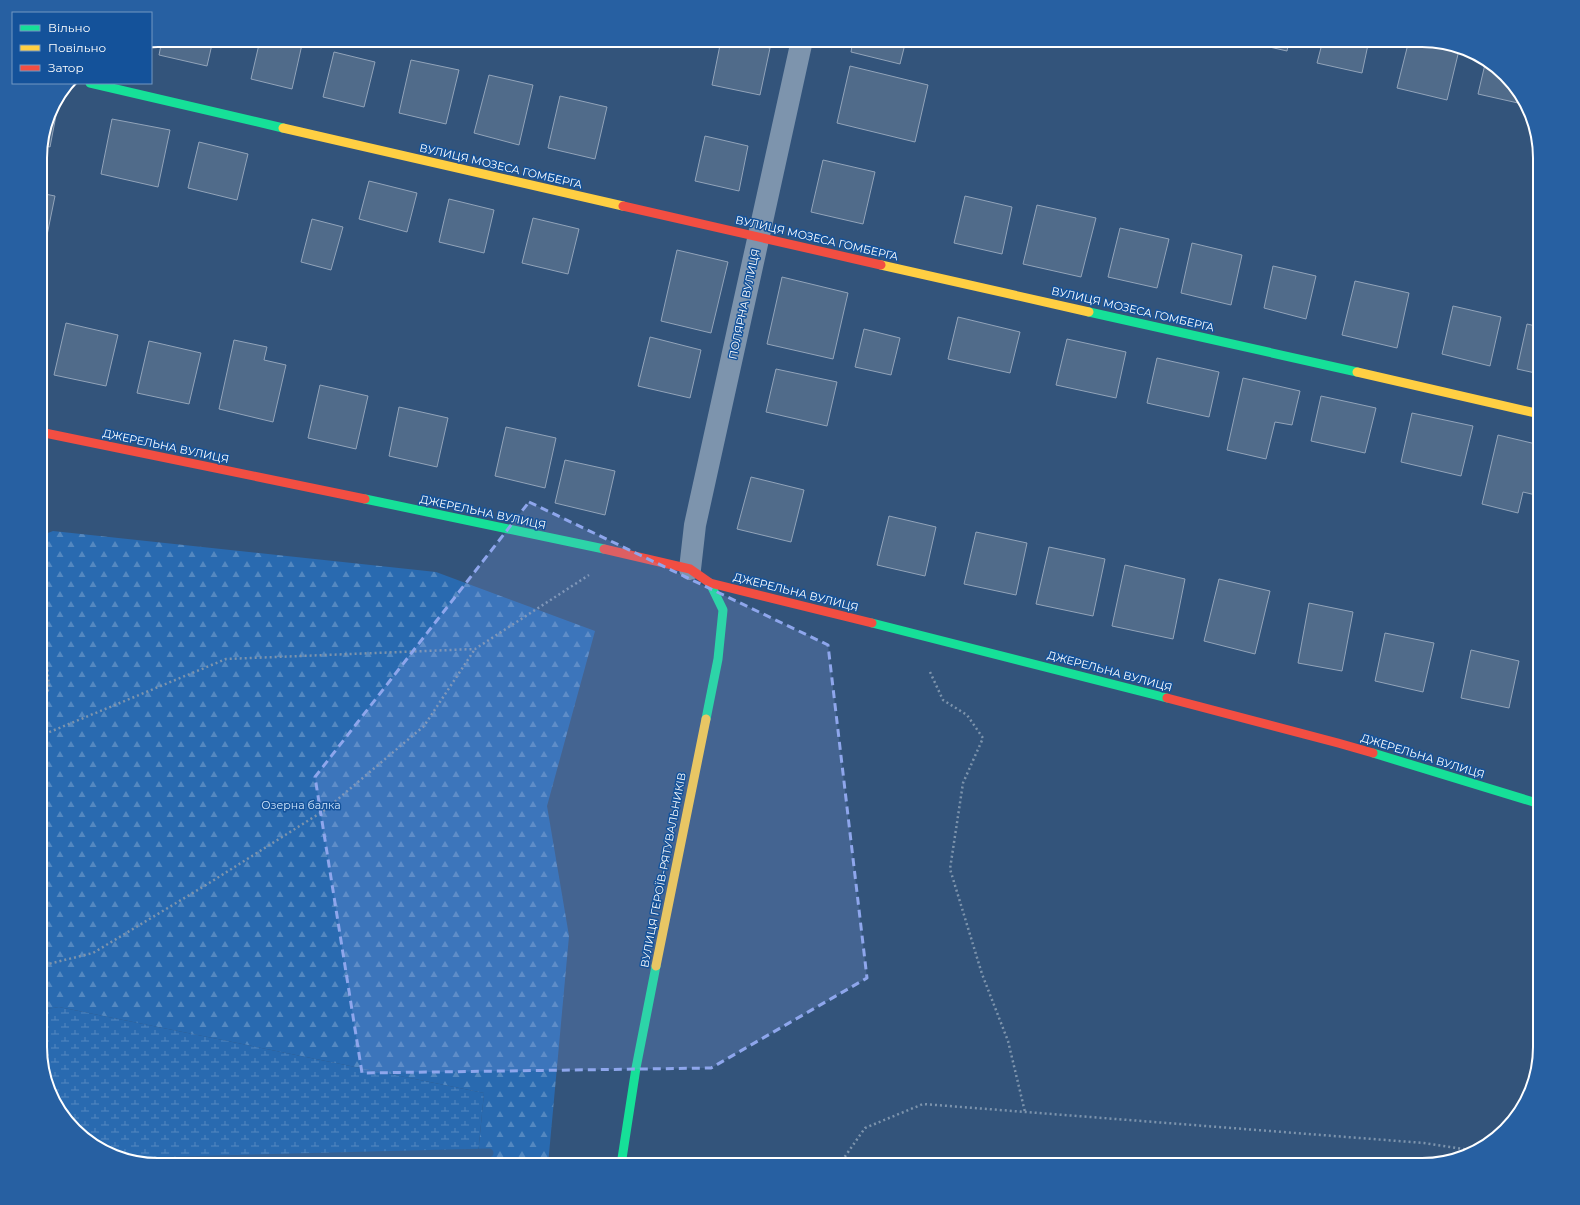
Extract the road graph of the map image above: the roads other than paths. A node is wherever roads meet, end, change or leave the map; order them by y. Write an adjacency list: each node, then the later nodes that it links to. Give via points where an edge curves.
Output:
1 (800, 47): 3 (street, ПОЛЯРНА ВУЛИЦЯ)
2 (94, 84): 3 (street, ВУЛИЦЯ МОЗЕСА ГОМБЕРГА)
3 (759, 237): 4 (street, ВУЛИЦЯ МОЗЕСА ГОМБЕРГА); 6 (street, ПОЛЯРНА ВУЛИЦЯ, via 695,525)
4 (1533, 412)
5 (47, 433): 6 (street, ДЖЕРЕЛЬНА ВУЛИЦЯ)
6 (690, 569): 7 (street, ДЖЕРЕЛЬНА ВУЛИЦЯ)
7 (710, 583): 8 (street, ДЖЕРЕЛЬНА ВУЛИЦЯ, via 986,651 1338,743); 9 (street, ВУЛИЦЯ ГЕРОЇВ-РЯТУВАЛЬНИКІВ, via 723,610 718,659 636,1068)
8 (1533, 802)
9 (622, 1158)

